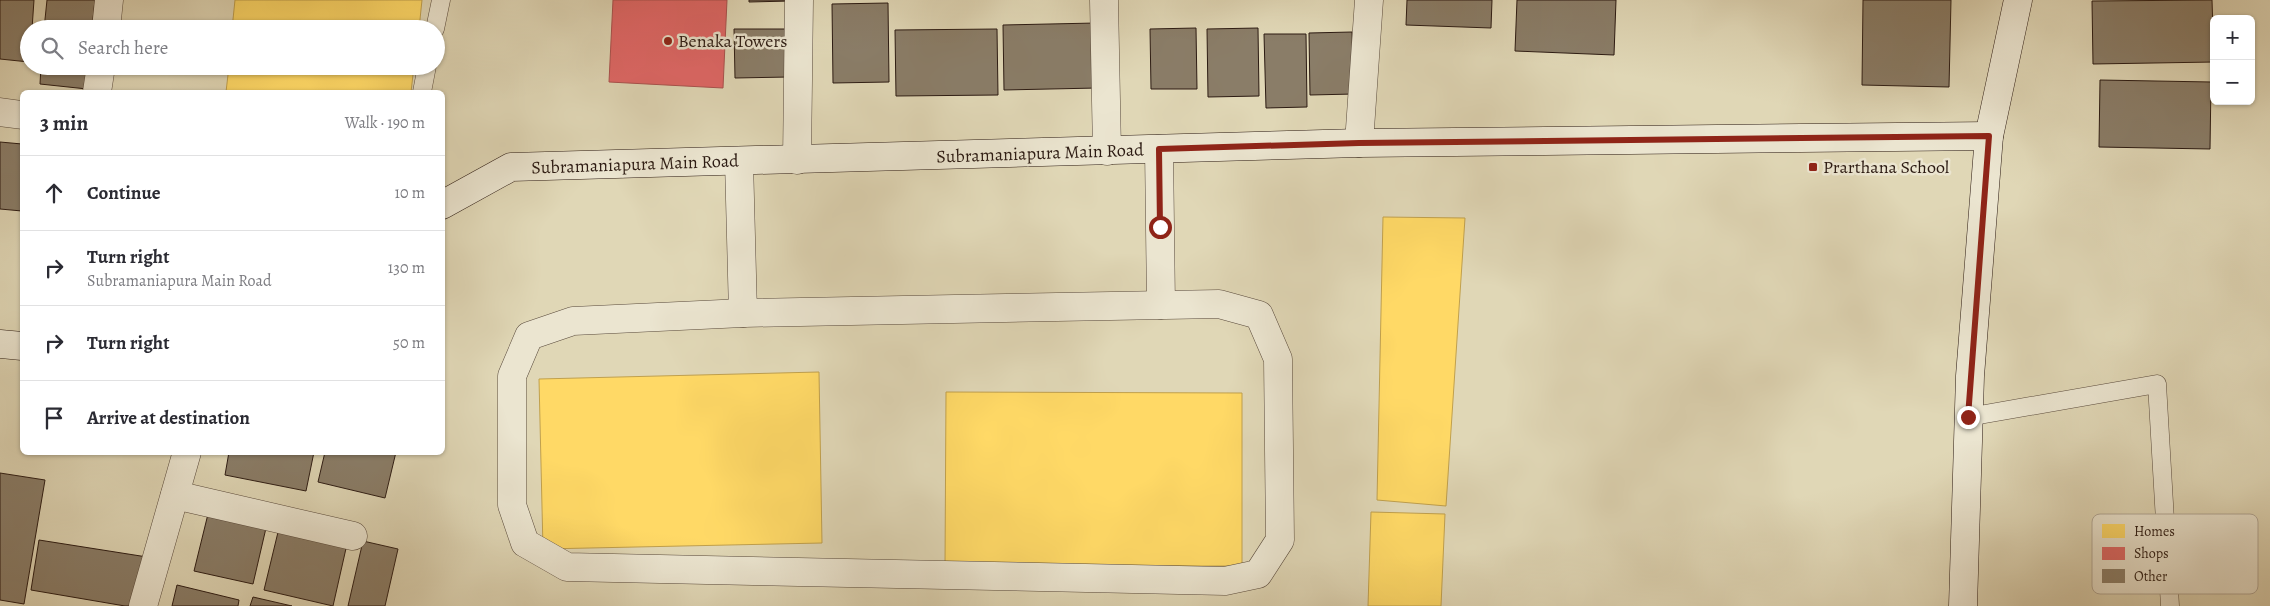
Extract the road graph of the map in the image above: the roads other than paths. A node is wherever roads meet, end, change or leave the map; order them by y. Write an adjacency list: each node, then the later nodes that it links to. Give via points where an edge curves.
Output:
1 (110, 0): 7 (street)
2 (441, 0): 8 (lane)
3 (799, 0): 19 (street)
4 (1104, 0): 18 (street)
5 (1369, 0): 16 (street)
6 (2018, 0): 15 (street)
7 (107, 20)
8 (437, 20)
9 (100, 75): 11 (street)
10 (425, 75): 12 (lane)
11 (97, 90)
12 (422, 90)
13 (0, 112): 14 (street)
14 (20, 115)
15 (1989, 136): 16 (street, Subramaniapura Main Road); 26 (street)
16 (1359, 143): 17 (street, Subramaniapura Main Road)
17 (1159, 149): 18 (street, Subramaniapura Main Road); 22 (street)
18 (1107, 151): 19 (street, Subramaniapura Main Road)
19 (796, 160): 20 (street, Subramaniapura Main Road)
20 (739, 161): 21 (street, Subramaniapura Main Road, via 510,168); 23 (street)
21 (445, 203)
22 (1160, 305): 23 (street); 23 (street, via 1219,304 1260,315 1278,359 1280,540 1258,574 1225,581 567,567 525,543 512,505 512,376 529,336 573,321)
23 (743, 313)
24 (0, 344): 25 (street)
25 (20, 346)
26 (1968, 417): 29 (lane, via 2157,384); 32 (street)
27 (186, 455): 28 (street)
28 (175, 495): 30 (street); 31 (street)
29 (2165, 514)
30 (354, 536)
31 (143, 606)
32 (1963, 606)

